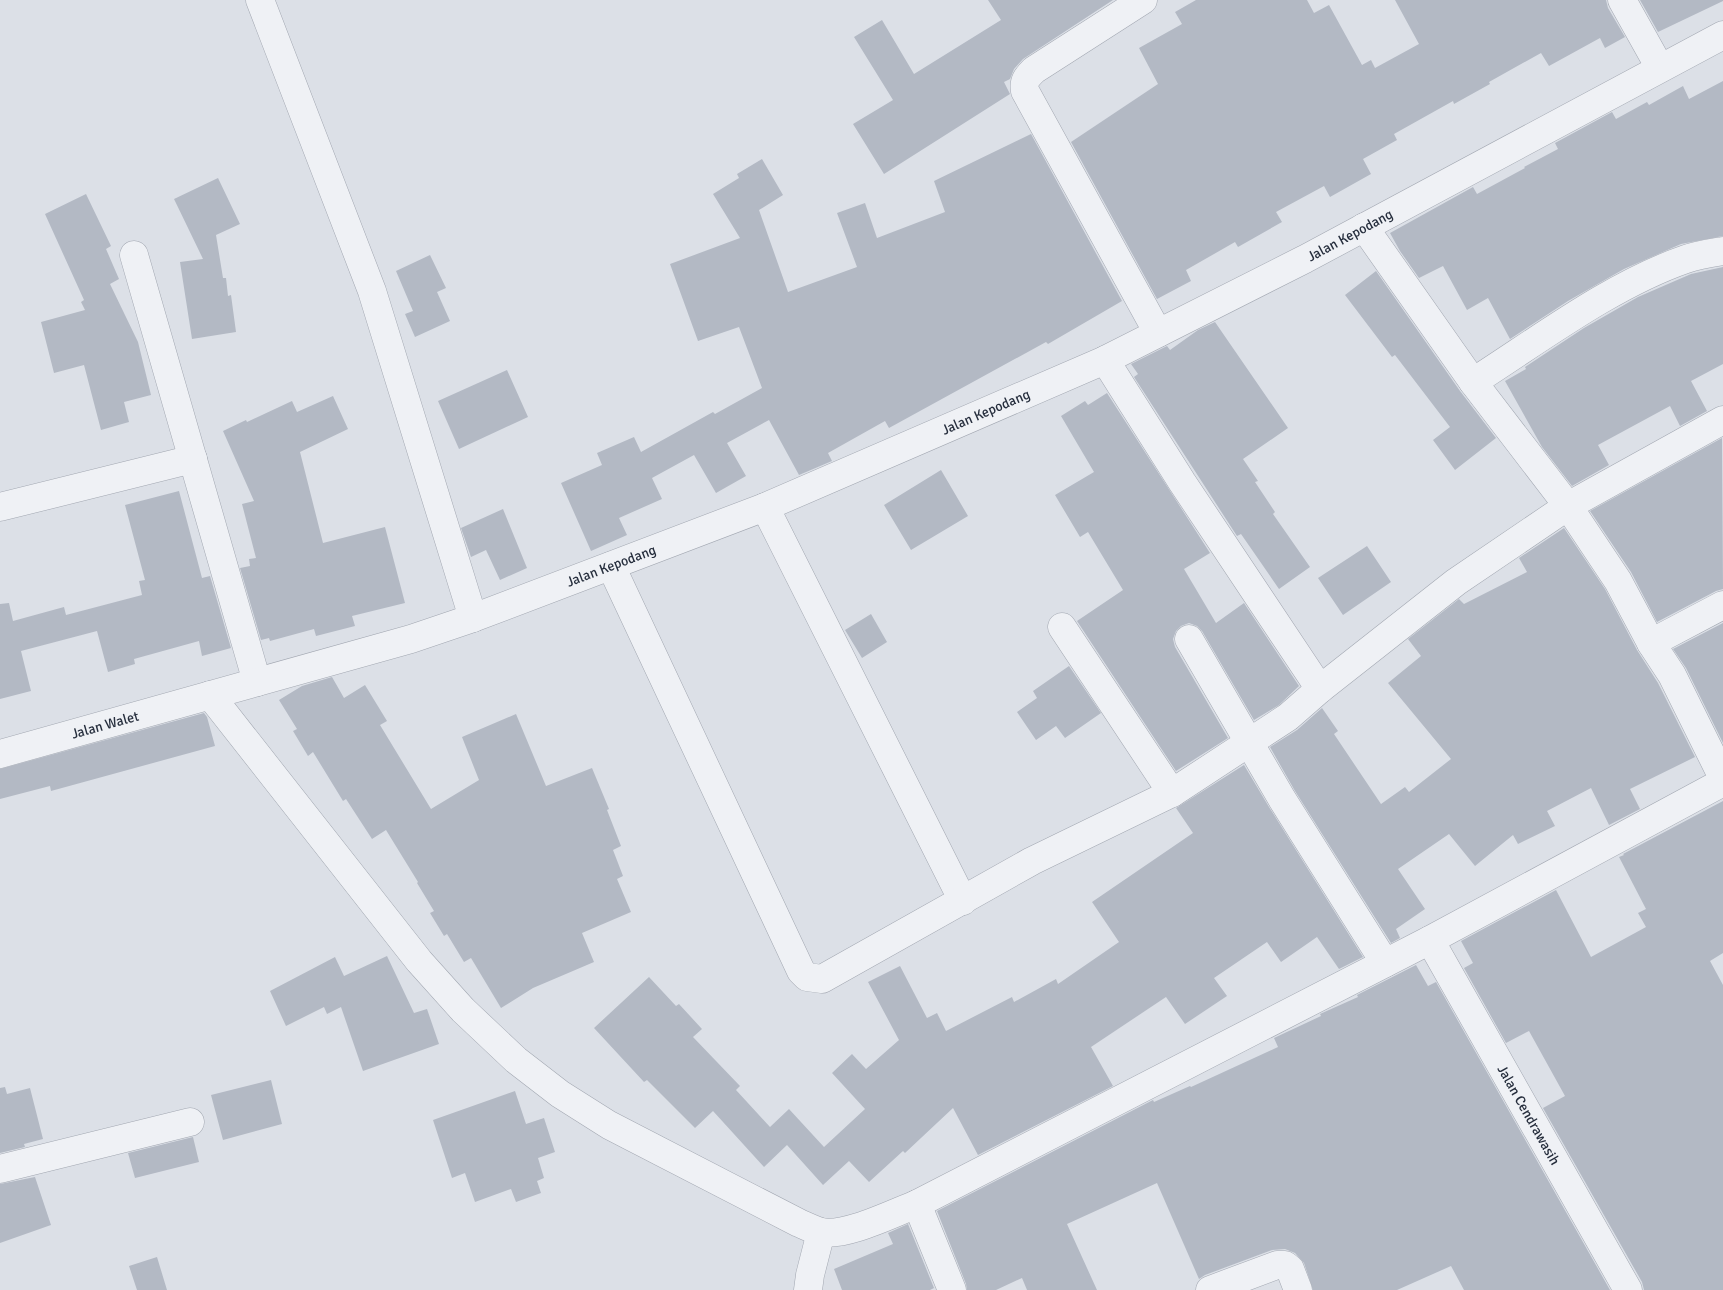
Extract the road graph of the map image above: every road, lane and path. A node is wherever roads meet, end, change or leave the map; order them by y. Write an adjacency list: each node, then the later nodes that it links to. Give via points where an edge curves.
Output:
1 (260, 0): 19 (street, via 372,291)
2 (1143, 0): 9 (street, via 1034,70 1024,84)
3 (1622, 0): 5 (street)
4 (1723, 35): 5 (street, Jalan Kepodang)
5 (1660, 68): 6 (street, Jalan Kepodang)
6 (1364, 227): 9 (street, Jalan Kepodang); 11 (street)
7 (1723, 251): 11 (street, via 1687,259 1649,274 1593,304)
8 (134, 256): 13 (street)
9 (1158, 333): 10 (street, Jalan Kepodang)
10 (1105, 360): 16 (street, Jalan Kepodang); 24 (street)
11 (1473, 382): 14 (street)
12 (1723, 420): 14 (street)
13 (193, 459): 15 (street); 23 (street)
14 (1568, 506): 22 (street, via 1618,580); 24 (street, via 1456,582)
15 (0, 507)
16 (765, 507): 17 (street, Jalan Kepodang); 30 (street)
17 (610, 566): 19 (street, Jalan Kepodang); 30 (street, via 801,971 807,977 822,979)
18 (1723, 605): 22 (street)
19 (473, 618): 23 (street, Jalan Kepodang)
20 (1062, 627): 29 (street)
21 (1188, 640): 26 (street)
22 (1651, 643): 28 (street, via 1672,675)
23 (258, 682): 25 (street, Jalan Kepodang)
24 (1320, 689): 26 (street, via 1288,717)
25 (210, 695): 27 (street, Jalan Walet); 36 (street, via 419,961 463,1010 516,1060 560,1094 609,1125)
26 (1250, 742): 29 (street); 32 (street)
27 (0, 754)
28 (1723, 780): 31 (street)
29 (1172, 793): 30 (street, via 1032,861)
30 (963, 901)
31 (1430, 940): 32 (street); 41 (street, Jalan Cendrawasih)
32 (1385, 963): 35 (street)
33 (190, 1122): 34 (street)
34 (0, 1169)
35 (917, 1204): 36 (street, via 851,1229 837,1233); 38 (street)
36 (820, 1232): 37 (street)
37 (808, 1290)
38 (952, 1290)
39 (1210, 1290): 40 (street, via 1277,1265 1290,1269)
40 (1298, 1290)
41 (1628, 1290)

